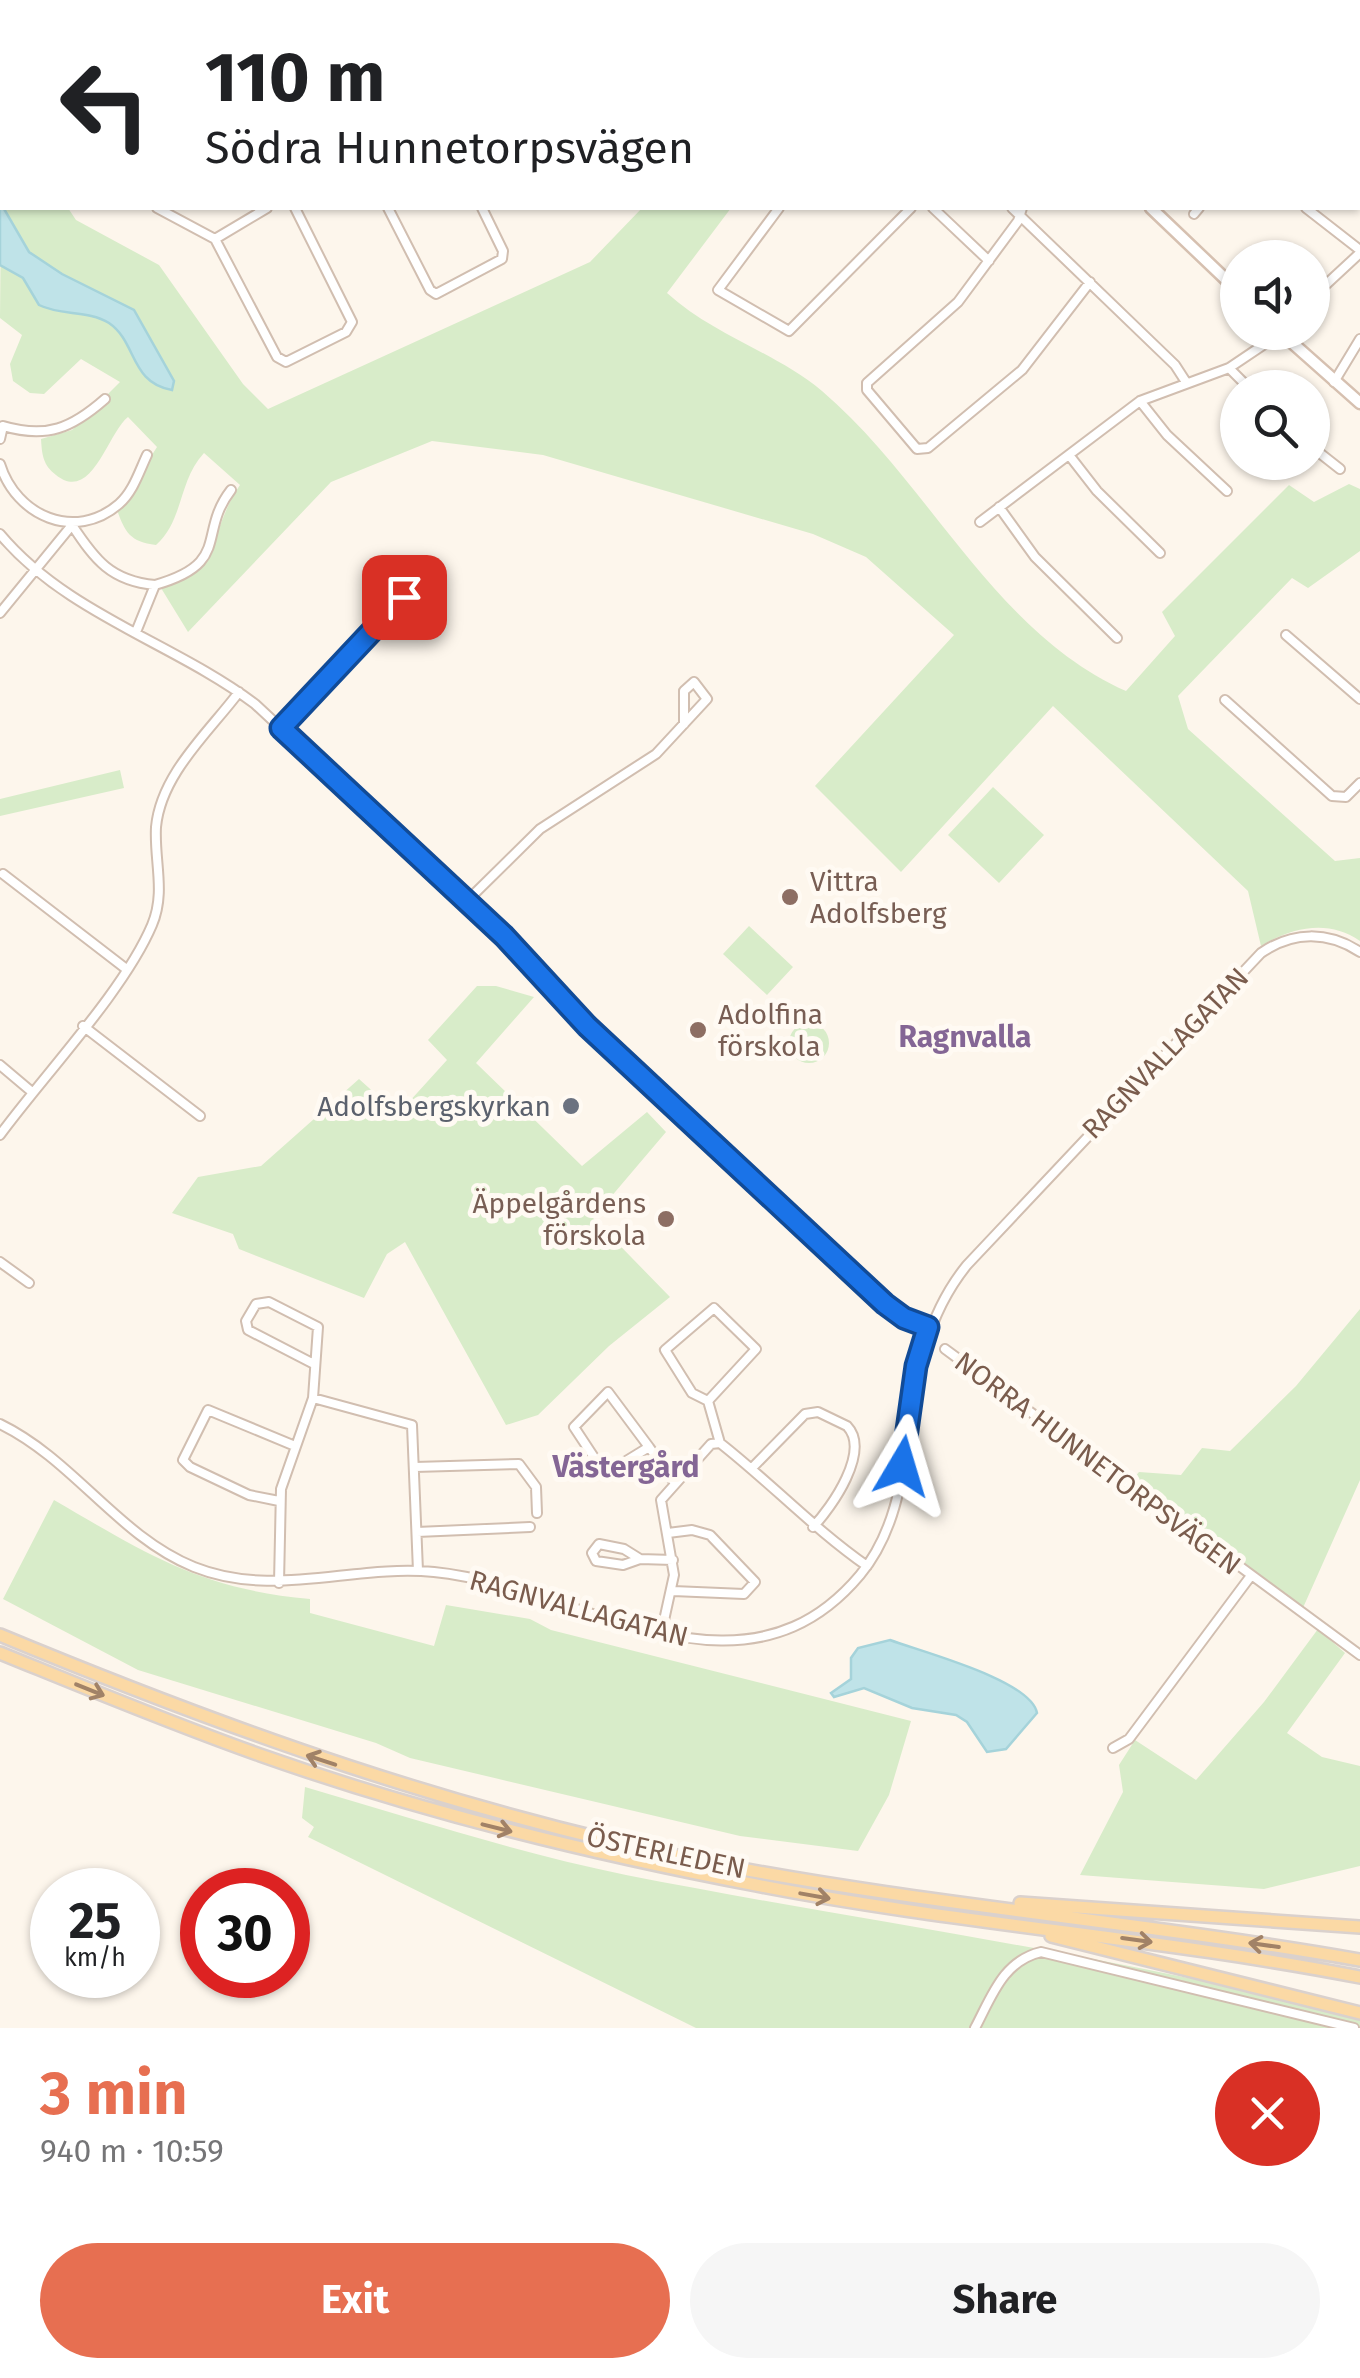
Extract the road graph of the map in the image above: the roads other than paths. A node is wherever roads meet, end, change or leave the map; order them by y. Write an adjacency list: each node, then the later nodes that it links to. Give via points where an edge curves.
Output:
1 (161, 210): 12 (street)
2 (264, 210): 12 (street)
3 (296, 210): 12 (street, via 352,322 346,332 288,361 278,357)
4 (389, 210): 5 (street, via 436,294 502,259)
5 (483, 210)
6 (778, 210): 7 (street, via 718,290 791,330)
7 (909, 210)
8 (934, 210): 14 (street)
9 (1153, 210): 15 (street)
10 (1308, 210): 13 (street)
11 (1021, 212): 14 (street); 17 (street)
12 (215, 239)
13 (1360, 252): 16 (street)
14 (989, 261): 17 (street, via 958,302 866,385 917,449 925,450 1022,370)
15 (1220, 274)
16 (1330, 280)
17 (1090, 282): 22 (street)
18 (1360, 339): 23 (street)
19 (1256, 350): 21 (street)
20 (1299, 350): 23 (street)
21 (1229, 368): 22 (street)
22 (1186, 382): 25 (street)
23 (1334, 382): 26 (street)
24 (105, 399): 27 (street, via 60,431 27,433)
25 (1140, 401): 29 (street); 35 (street)
26 (1360, 403)
27 (2, 425): 28 (street)
28 (0, 439)
29 (1069, 455): 36 (street); 40 (street)
30 (147, 456): 38 (street, via 123,501)
31 (1330, 461): 33 (street)
32 (0, 464): 38 (street, via 13,494 29,509)
33 (1340, 469)
34 (231, 490): 42 (street, via 204,557 177,579)
35 (1227, 490)
36 (999, 507): 37 (street); 47 (street, via 1036,556)
37 (980, 522)
38 (72, 525): 41 (street); 42 (street, via 109,572)
39 (0, 534): 41 (street)
40 (1160, 553)
41 (36, 571): 44 (street); 45 (street)
42 (155, 585): 45 (street)
43 (424, 588): 52 (street, via 400,602)
44 (0, 612)
45 (136, 632): 48 (street)
46 (1286, 635): 49 (street)
47 (1117, 638)
48 (239, 692): 52 (street); 57 (street, via 166,791 156,832 157,910)
49 (1360, 699)
50 (1224, 700): 53 (street, via 1339,799)
51 (684, 724): 51 (street, via 707,699 694,682 685,689); 55 (street, via 648,760 540,829)
52 (281, 728): 55 (street)
53 (1360, 783)
54 (4, 874): 57 (street)
55 (467, 901): 65 (street, via 587,1026 885,1304)
56 (1360, 952): 65 (street, RAGNVALLAGATAN, via 1311,936 1262,953 966,1265)
57 (126, 968): 58 (street)
58 (83, 1026): 60 (street); 61 (street)
59 (0, 1064): 60 (street)
60 (32, 1092): 62 (street)
61 (200, 1116)
62 (0, 1135)
63 (0, 1262): 64 (street)
64 (29, 1283)
65 (928, 1327): 85 (street, RAGNVALLAGATAN, via 893,1512)
66 (945, 1349): 87 (street, NORRA HUNNETORPSVÄGEN)
67 (312, 1363): 67 (street, via 315,1323 268,1302 256,1304 248,1330); 68 (street)
68 (313, 1398): 72 (street); 74 (street, via 412,1425)
69 (708, 1401): 69 (street, via 756,1349 714,1308 665,1350 692,1393); 71 (street)
70 (0, 1424): 88 (street, RAGNVALLAGATAN, via 57,1460 133,1531 168,1554 233,1579)
71 (720, 1443): 75 (street); 76 (street, via 708,1446)
72 (294, 1446): 77 (street); 77 (street, via 208,1410 184,1452 190,1468 249,1496)
73 (649, 1447): 73 (street, via 605,1474 574,1427 608,1392); 76 (street)
74 (415, 1467): 78 (street, via 520,1464 536,1487); 81 (street)
75 (752, 1468): 80 (street); 80 (street, via 804,1414 818,1412 847,1426 854,1442 844,1488)
76 (674, 1482): 82 (street, via 660,1504)
77 (279, 1501): 88 (street)
78 (537, 1514)
79 (530, 1527): 81 (street)
80 (813, 1527): 85 (street)
81 (417, 1532): 86 (street)
82 (668, 1533): 84 (street); 89 (street, via 710,1535 755,1582 744,1594)
83 (640, 1559): 83 (street, via 621,1566 595,1560 592,1553 599,1544); 84 (street)
84 (673, 1560): 89 (street)
85 (867, 1566): 90 (street, RAGNVALLAGATAN, via 828,1605 778,1632 709,1642)
86 (418, 1571): 88 (street, RAGNVALLAGATAN); 90 (street, RAGNVALLAGATAN, via 482,1580)
87 (1250, 1577): 93 (street, NORRA HUNNETORPSVÄGEN); 94 (street, NORRA HUNNETORPSVÄGEN, via 1129,1739)
88 (279, 1582)
89 (673, 1591): 90 (street)
90 (661, 1634)
91 (0, 1635): 95 (main road, ÖSTERLEDEN, one-way to 91, via 711,1863 481,1810 292,1751)
92 (0, 1653): 96 (main road, ÖSTERLEDEN, one-way to 96, via 262,1756 483,1824 758,1886)
93 (1360, 1655)
94 (1113, 1748)
95 (935, 1899): 97 (main road); 98 (main road, ÖSTERLEDEN, one-way to 95)
96 (1008, 1924): 99 (main road, ÖSTERLEDEN, one-way to 99); 100 (main road)
97 (1360, 1927)
98 (1360, 1960)
99 (1360, 1977)
100 (1360, 2013)
101 (975, 2028): 102 (street, via 1004,1973 1021,1956 1041,1952)
102 (1354, 2028)

